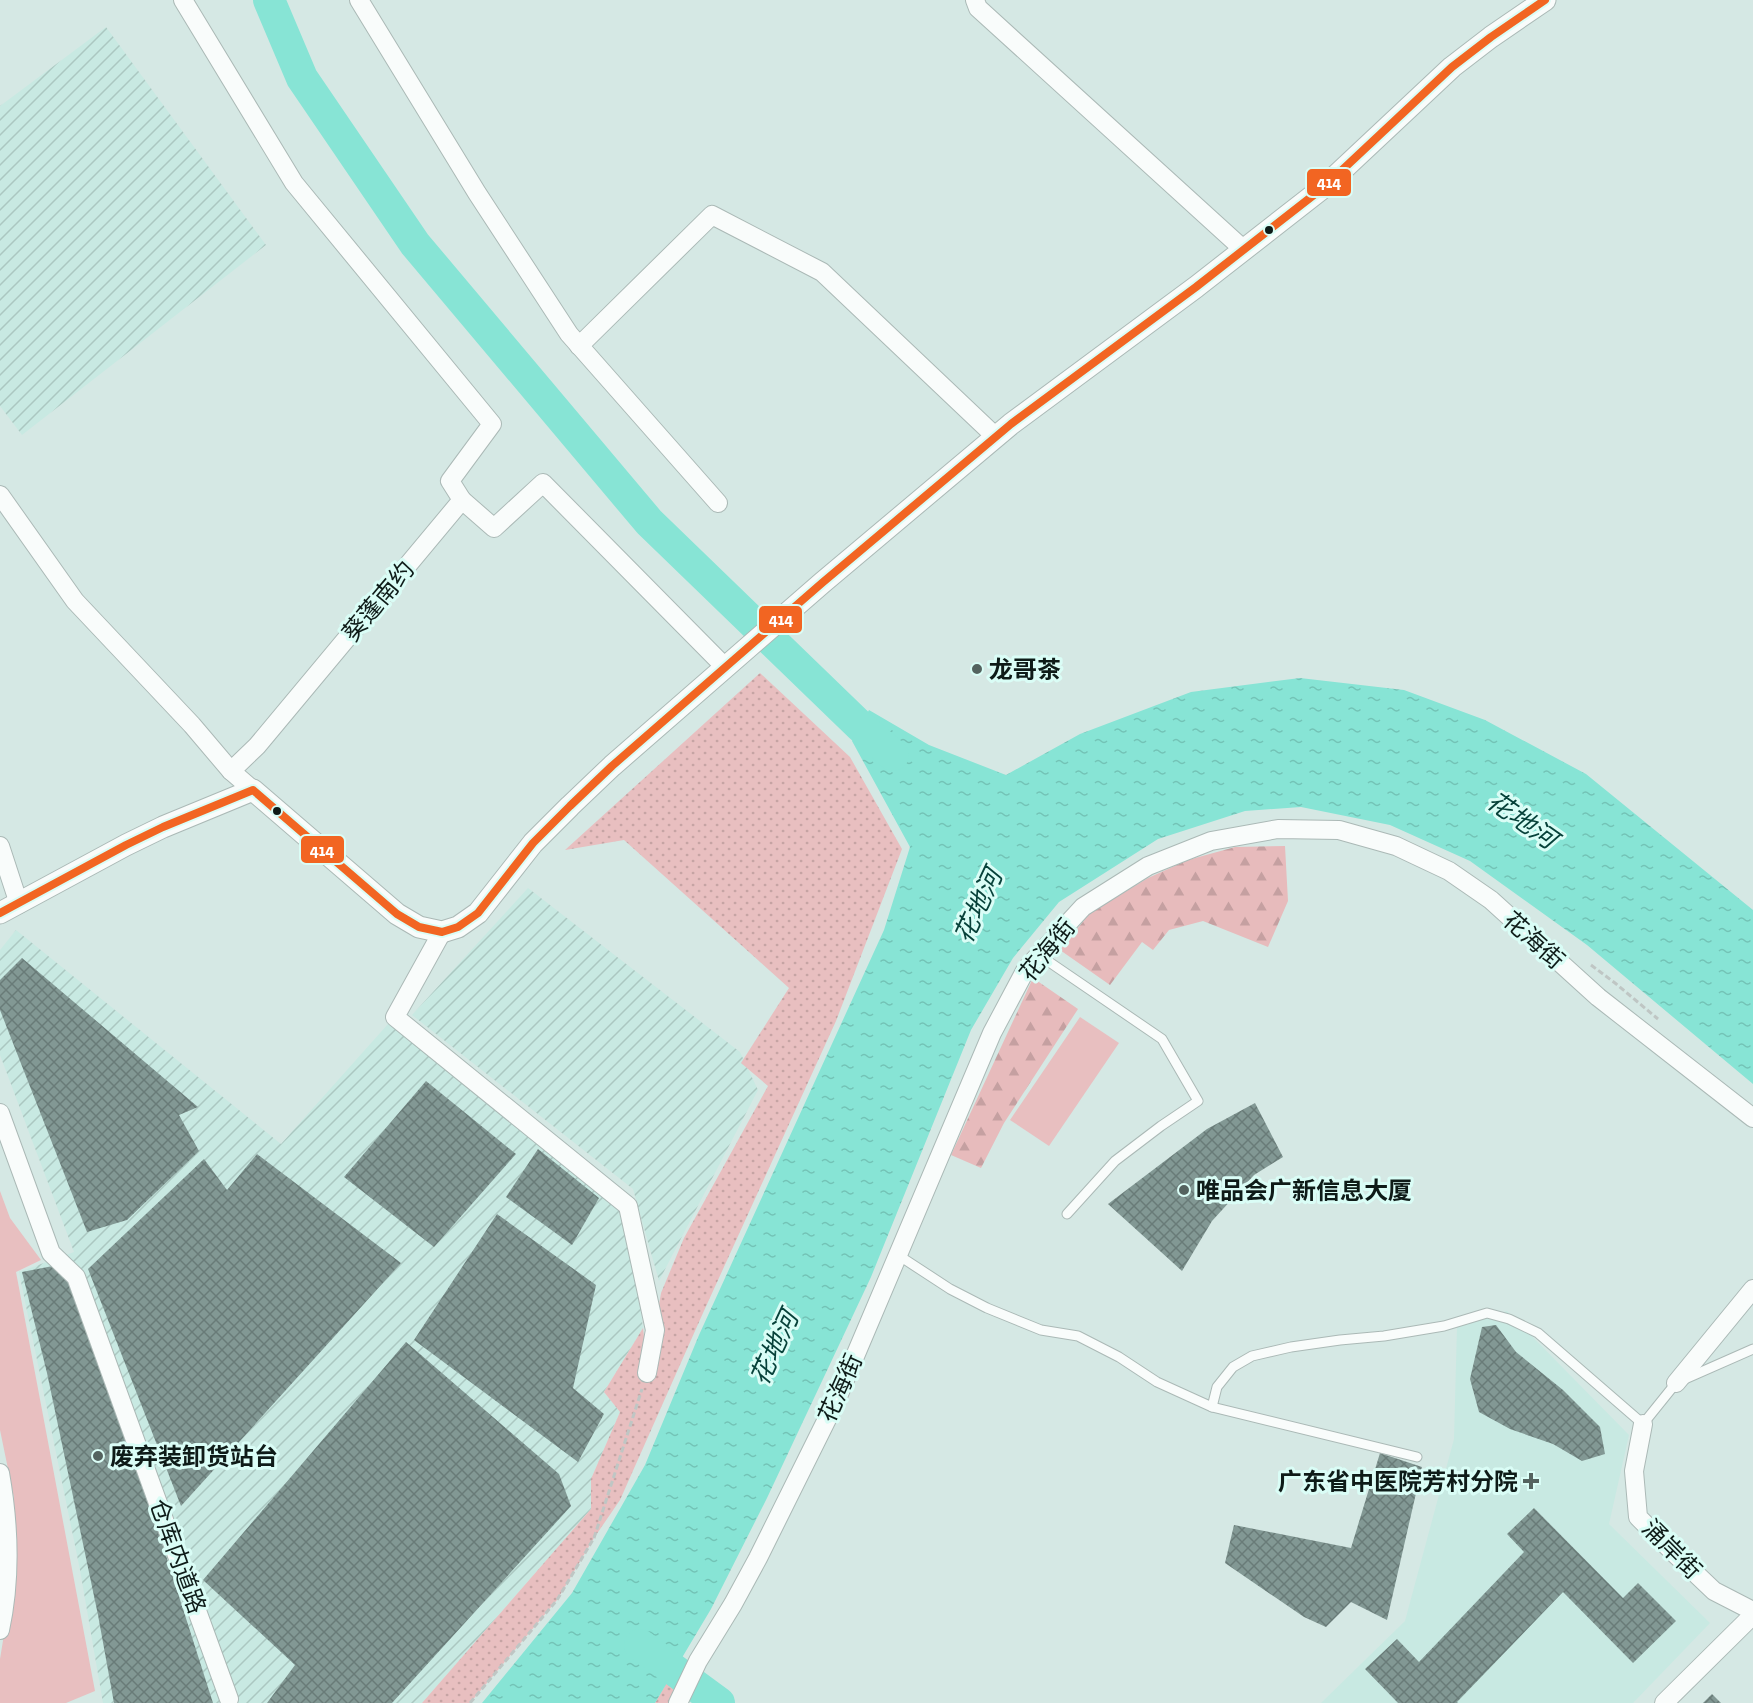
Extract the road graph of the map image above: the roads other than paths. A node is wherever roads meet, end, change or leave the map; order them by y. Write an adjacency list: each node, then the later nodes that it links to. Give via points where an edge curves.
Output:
1 (183, 0): 9 (street, via 294,183 492,424 450,481)
2 (359, 0): 6 (street, via 477,193)
3 (975, 0): 5 (street, via 978,8)
4 (1545, 0): 5 (street, via 1452,67 1324,187)
5 (1244, 250): 7 (street)
6 (579, 346): 7 (street, via 712,215 822,272); 10 (street)
7 (996, 437): 11 (street)
8 (0, 495): 12 (street, via 75,601)
9 (462, 500): 11 (street, via 494,528 543,483); 12 (street, 葵蓬南约, via 257,746)
10 (718, 503)
11 (729, 664): 16 (street, via 570,806 533,843 478,913 458,927)
12 (231, 771): 13 (street)
13 (253, 790): 15 (street, via 163,827); 16 (street, via 398,914 419,927)
14 (0, 846): 15 (street)
15 (6, 908)
16 (442, 932): 24 (street, via 395,1017 628,1206 655,1329)
17 (1039, 955): 19 (street, 花海街, via 1083,907 1148,866 1211,841 1278,829 1339,830 1396,846 1449,871 1491,900 1598,997); 20 (lane, via 1162,1039 1198,1101 1115,1161); 21 (street, 花海街, via 1026,969 992,1034)
18 (0, 1113): 33 (street, 仓库内道路, via 51,1252 76,1277)
19 (1753, 1118)
20 (1067, 1214)
21 (898, 1255): 26 (lane, via 987,1308 1041,1330 1077,1336 1157,1382); 34 (street, 花海街, via 804,1468)
22 (1753, 1289): 25 (street)
23 (1753, 1349): 25 (lane)
24 (648, 1373)
25 (1676, 1383): 27 (lane)
26 (1212, 1407): 27 (lane, via 1217,1387 1233,1367 1252,1356 1444,1326 1486,1312 1538,1333); 28 (lane)
27 (1643, 1424): 31 (street, 涌岸街, via 1634,1471 1638,1517 1714,1591)
28 (1417, 1457)
29 (0, 1473): 30 (street, via 7,1512 6,1600)
30 (2, 1610): 32 (street)
31 (1753, 1613): 35 (street)
32 (0, 1630)
33 (229, 1699)
34 (678, 1703)
35 (1664, 1703)

